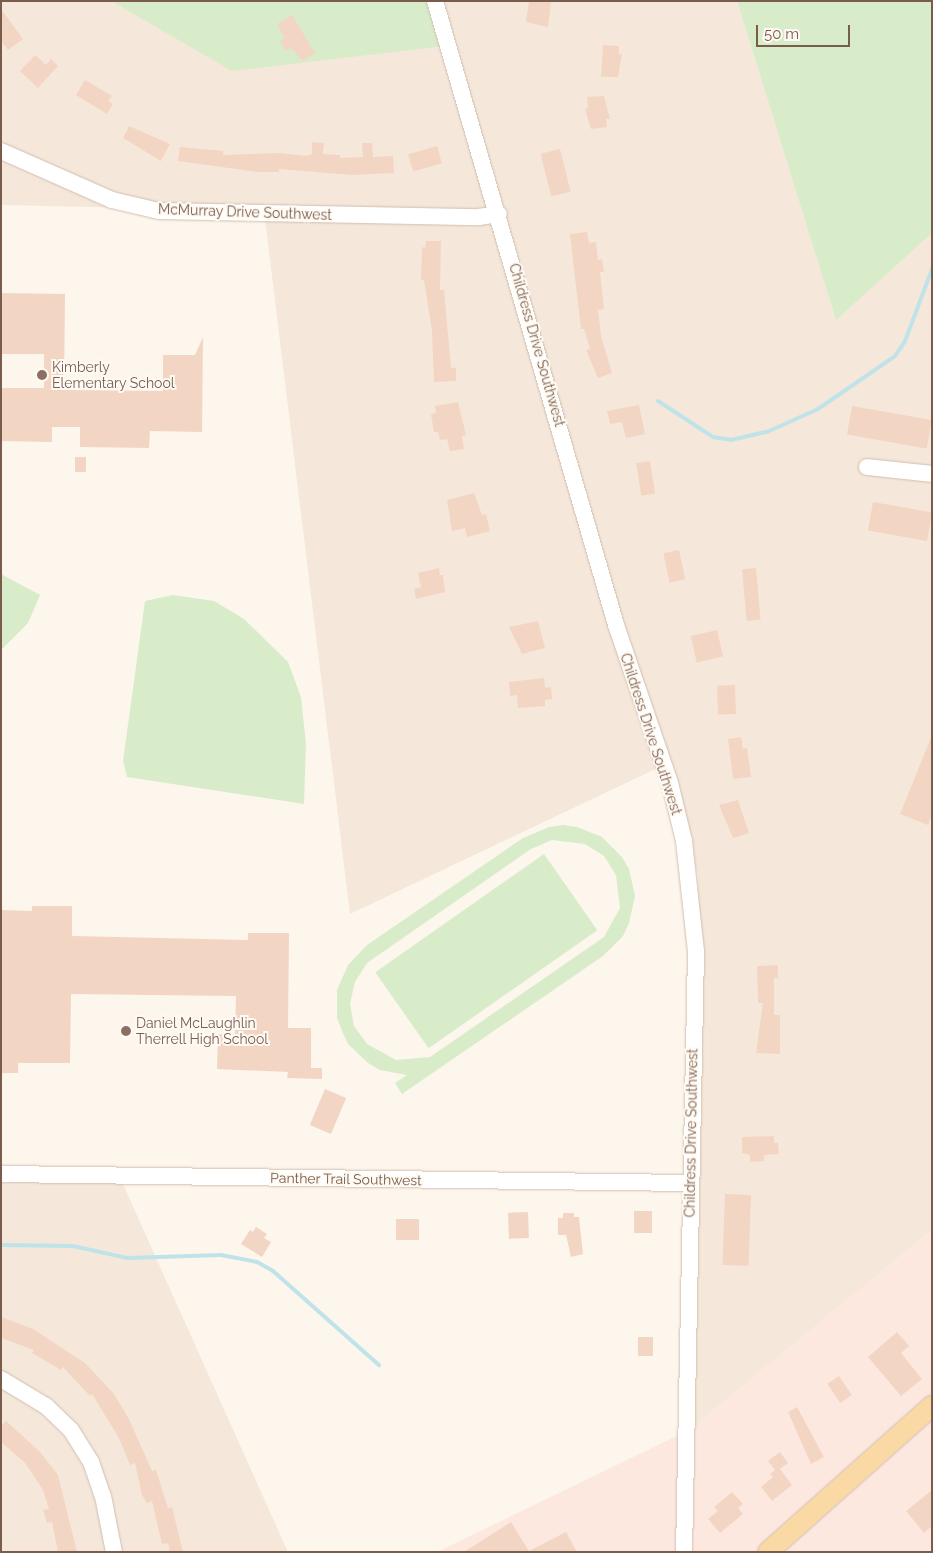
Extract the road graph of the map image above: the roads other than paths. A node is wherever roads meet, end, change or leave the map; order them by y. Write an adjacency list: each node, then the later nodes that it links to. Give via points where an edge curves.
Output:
1 (435, 1): 3 (street, Childress Drive Southwest)
2 (1, 151): 3 (street, McMurray Drive Southwest, via 112,200 159,211 479,217)
3 (499, 214): 7 (street, Childress Drive Southwest, via 616,625 670,783 684,841 696,952)
4 (867, 467): 5 (street)
5 (932, 474)
6 (1, 1174): 7 (street, Panther Trail Southwest)
7 (690, 1183): 11 (street, Childress Drive Southwest)
8 (1, 1379): 10 (street, via 46,1406 71,1430 94,1471)
9 (932, 1406): 12 (main road)
10 (114, 1552)
11 (684, 1552)
12 (768, 1552)

